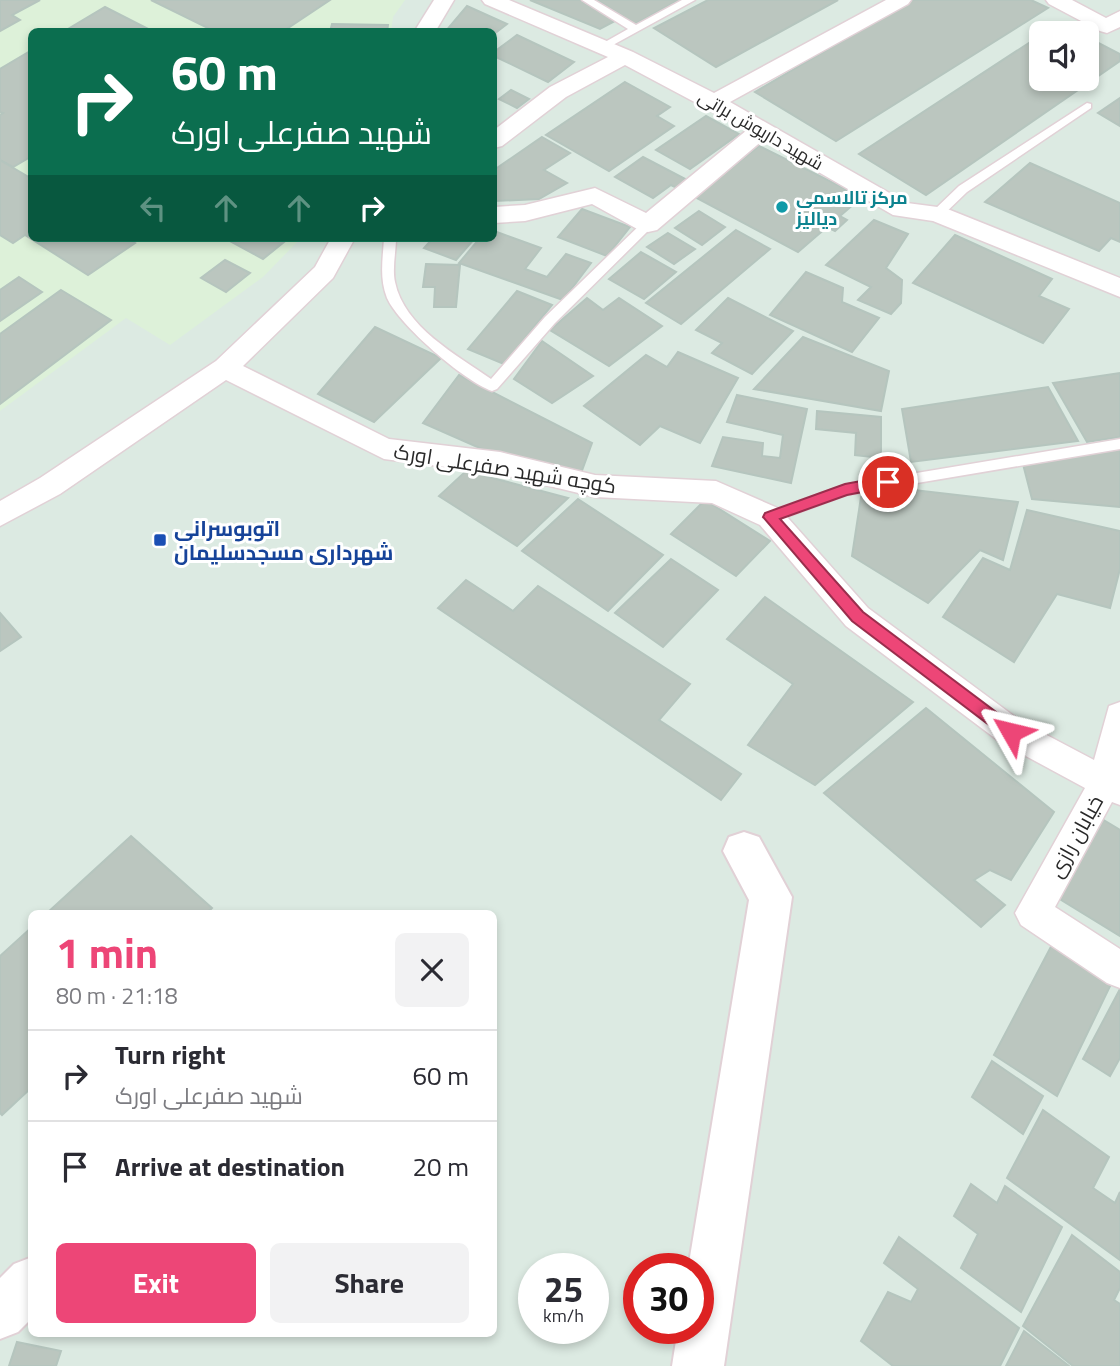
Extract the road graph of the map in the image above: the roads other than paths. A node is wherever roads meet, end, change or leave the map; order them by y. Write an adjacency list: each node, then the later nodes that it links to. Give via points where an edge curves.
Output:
1 (444, 0): 8 (street)
2 (587, 0): 9 (lane)
3 (690, 0): 9 (lane)
4 (1056, 0): 7 (street, via 1107,27)
5 (499, 1): 10 (street, شهید داریوش براتی)
6 (886, 3): 12 (street)
7 (1120, 17)
8 (426, 28)
9 (635, 29): 10 (lane)
10 (602, 48): 11 (street, شهید داریوش براتی)
11 (625, 57): 12 (street, شهید داریوش براتی); 15 (street, via 558,92)
12 (714, 102): 14 (street, شهید داریوش براتی)
13 (1087, 106): 16 (lane, via 963,190)
14 (760, 131): 16 (street, شهید داریوش براتی, via 901,209); 18 (street)
15 (497, 139)
16 (937, 214): 23 (street, شهید داریوش براتی)
17 (497, 215): 18 (street, via 525,213 595,196)
18 (648, 224): 21 (lane, via 550,320 492,386 405,318 389,285)
19 (341, 242): 22 (street)
20 (360, 242): 22 (street)
21 (390, 242)
22 (324, 272): 24 (street)
23 (1120, 288)
24 (225, 368): 26 (street); 27 (street, کوچه شهید صفرعلی اورک, via 384,449 500,463 594,486 716,492)
25 (1120, 444): 27 (lane, via 845,490)
26 (0, 515)
27 (770, 517): 29 (street, کوچه شهید صفرعلی اورک, via 857,617 1011,732)
28 (1120, 716): 29 (street, خیابان رازی)
29 (1112, 787): 31 (street, خیابان رازی, via 1033,913)
30 (744, 851): 34 (street, via 771,897)
31 (1120, 970)
32 (28, 1286): 33 (street)
33 (0, 1314)
34 (698, 1366)

